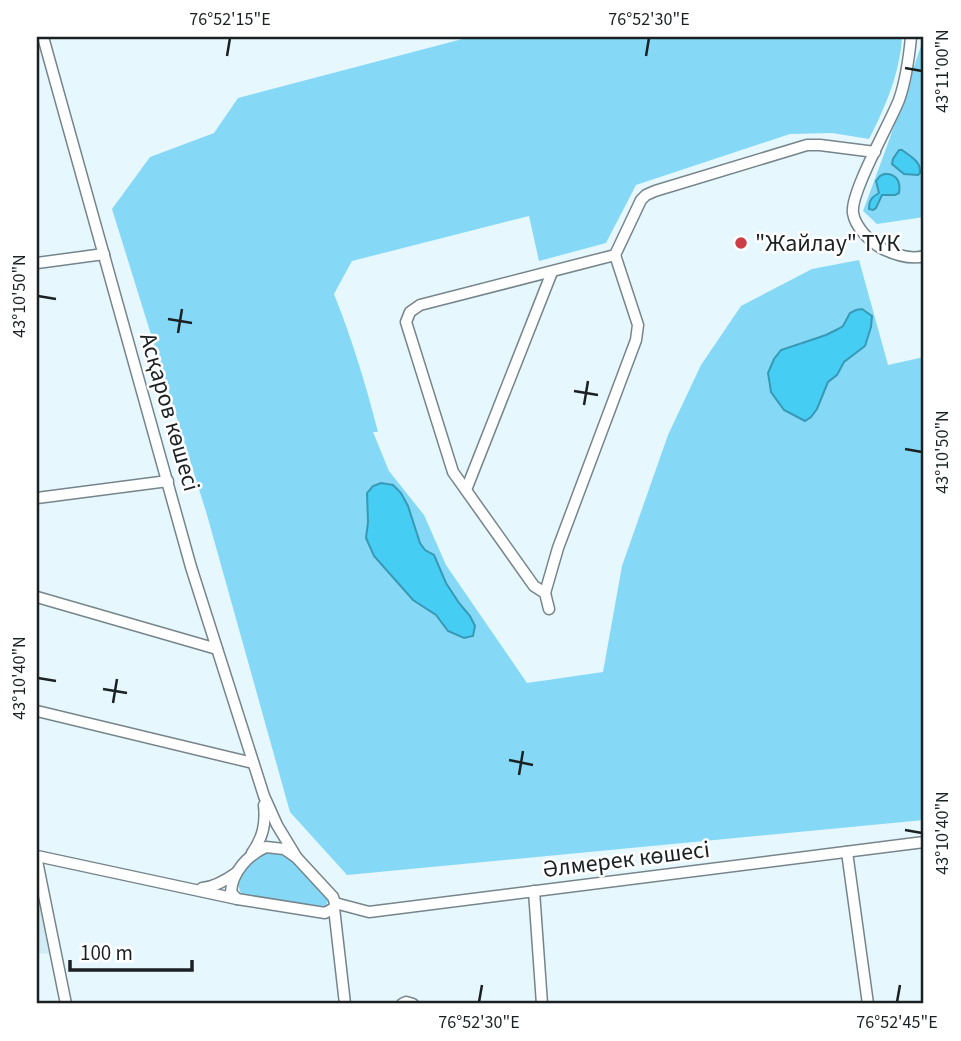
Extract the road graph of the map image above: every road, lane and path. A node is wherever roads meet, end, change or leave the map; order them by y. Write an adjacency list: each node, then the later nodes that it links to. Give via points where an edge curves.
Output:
1 (43, 37): 4 (street, Асқаров көшесі)
2 (911, 37): 3 (street, via 899,98)
3 (875, 152): 5 (street, via 807,145 655,191 641,200); 6 (street, via 853,204 858,225 881,248 901,256)
4 (104, 254): 7 (street); 9 (street, Асқаров көшесі)
5 (615, 255): 8 (street); 12 (street, via 638,326 636,340)
6 (924, 256)
7 (37, 263)
8 (552, 272): 10 (street); 10 (street, via 420,305 405,322 453,472)
9 (168, 481): 11 (street); 15 (street, Асқаров көшесі)
10 (466, 490): 12 (street, via 534,586)
11 (37, 498)
12 (545, 593): 14 (street)
13 (37, 597): 15 (street)
14 (549, 609)
15 (217, 649): 17 (street, Асқаров көшесі)
16 (37, 711): 17 (street)
17 (253, 763): 18 (street, Асқаров көшесі)
18 (264, 796): 22 (street); 23 (street, via 266,822 261,840)
19 (924, 842): 20 (street, Әлмерек көшесі)
20 (847, 852): 25 (street, Әлмерек көшесі); 33 (street)
21 (37, 858): 24 (street); 28 (street)
22 (297, 858): 23 (street, via 284,849 266,847 252,854); 27 (street, via 333,897)
23 (240, 869): 24 (street, via 227,880); 26 (street, via 232,881 231,892)
24 (195, 889): 26 (street, Әлмерек көшесі)
25 (534, 891): 27 (street, Әлмерек көшесі, via 369,912); 32 (street)
26 (237, 899): 27 (street, Әлмерек көшесі, via 325,913)
27 (334, 906): 29 (street)
28 (65, 1001)
29 (345, 1004)
30 (402, 1004): 31 (street)
31 (413, 1004)
32 (542, 1004)
33 (868, 1004)

